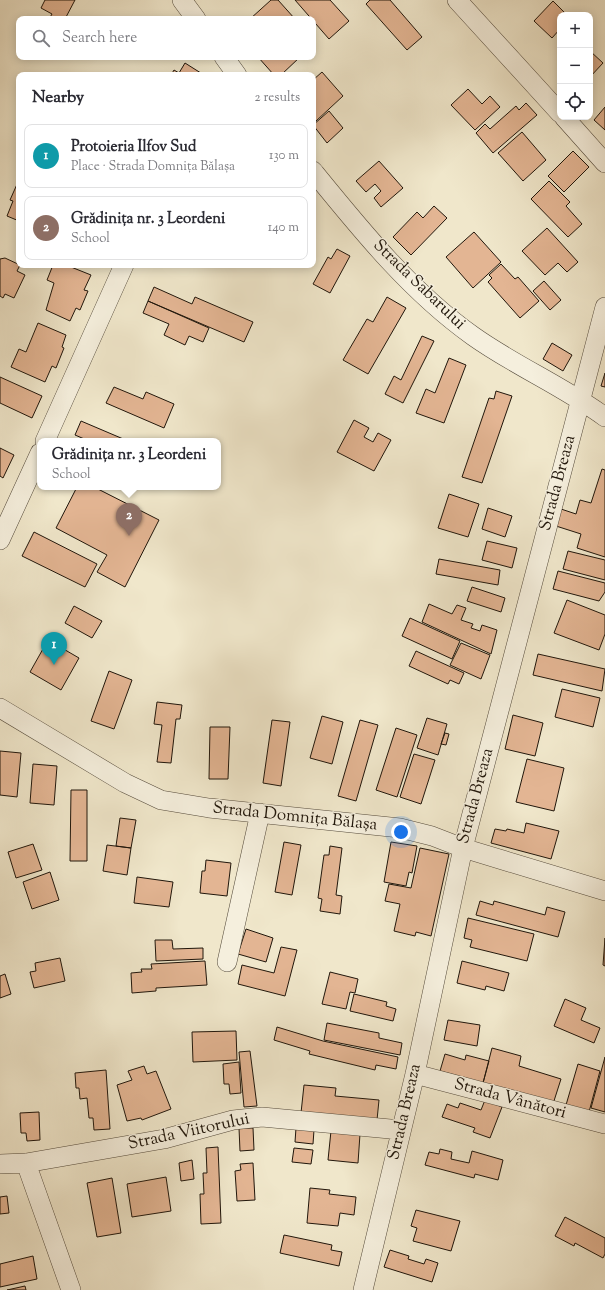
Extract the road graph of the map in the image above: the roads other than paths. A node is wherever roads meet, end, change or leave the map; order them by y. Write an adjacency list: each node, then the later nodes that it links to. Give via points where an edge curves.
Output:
1 (182, 0): 3 (street)
2 (457, 0): 4 (street)
3 (194, 16)
4 (557, 110)
5 (567, 120): 6 (street)
6 (605, 163)
7 (316, 174): 10 (street, Strada Sabarului, via 392,262 453,320 494,350)
8 (123, 268): 12 (street)
9 (605, 307): 10 (street, Strada Breaza)
10 (580, 398): 11 (street, Strada Sabarului); 17 (street, Strada Breaza)
11 (605, 417)
12 (46, 438)
13 (37, 460): 14 (street)
14 (0, 540)
15 (0, 708): 16 (street, Strada Domnița Bălașa, via 161,800)
16 (260, 813): 17 (street, Strada Domnița Bălașa, via 400,828 432,836); 19 (street)
17 (463, 848): 18 (street, Strada Domnița Bălașa); 20 (street, Strada Breaza)
18 (605, 891)
19 (227, 962)
20 (414, 1074): 21 (street, Strada Vânători); 22 (street, Strada Breaza)
21 (605, 1124)
22 (401, 1130): 23 (street, Strada Viitorului, via 262,1117 247,1118 164,1139); 26 (street, Strada Breaza)
23 (26, 1163): 24 (street, Strada Viitorului); 25 (street)
24 (0, 1164)
25 (71, 1290)
26 (363, 1290)

